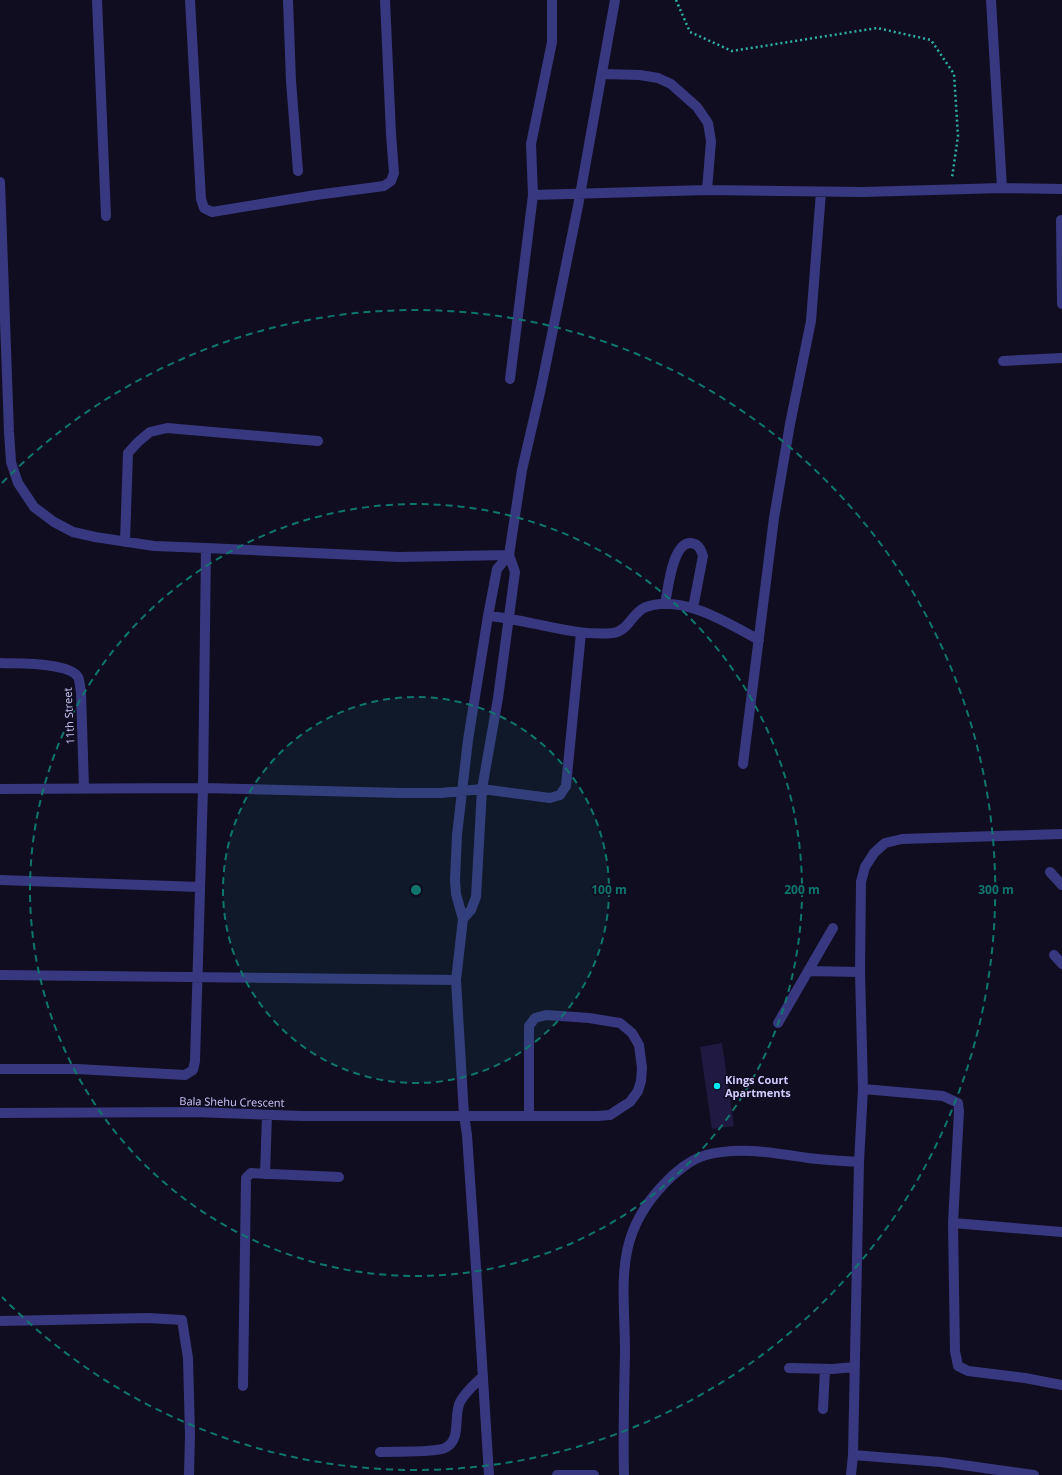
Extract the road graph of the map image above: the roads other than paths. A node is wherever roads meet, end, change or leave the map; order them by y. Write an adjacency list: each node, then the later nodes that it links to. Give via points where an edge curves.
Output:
1 (97, 0): 17 (street)
2 (190, 0): 4 (street, via 200,199 204,208 212,212 384,186 391,181 394,173)
3 (288, 0): 9 (street)
4 (385, 0)
5 (552, 0): 15 (street, via 552,42 531,144)
6 (615, 0): 8 (street)
7 (991, 0): 11 (street)
8 (602, 74): 13 (street, via 658,78 671,84 696,107 708,123 711,141); 16 (street)
9 (298, 171)
10 (0, 182): 19 (street)
11 (1002, 188): 12 (street); 14 (street)
12 (1062, 189)
13 (707, 190): 14 (street); 16 (street)
14 (822, 192): 34 (street, via 811,321 774,518)
15 (533, 195): 16 (street); 23 (street)
16 (579, 195): 28 (street, via 522,470)
17 (106, 216)
18 (1061, 220): 20 (street)
19 (1, 256): 24 (street)
20 (1062, 304)
21 (1062, 358): 22 (street)
22 (1004, 361)
23 (510, 379)
24 (4, 432): 26 (street, via 18,483 34,507 73,532)
25 (318, 441): 26 (street, via 166,428 150,432 128,453)
26 (125, 542): 27 (street)
27 (206, 548): 28 (street, via 399,557); 38 (street)
28 (509, 555): 31 (street, via 497,569); 32 (street, via 515,572)
29 (665, 604): 30 (street); 30 (street, via 674,559 679,550 692,543 698,545 703,556); 33 (street, via 645,607 623,629 615,633)
30 (692, 608): 34 (street, via 715,616)
31 (488, 616): 32 (street); 41 (street)
32 (509, 618): 33 (street); 40 (street)
33 (581, 632): 40 (street, via 565,789 556,797 550,798)
34 (759, 640): 36 (street)
35 (0, 663): 37 (street, 11th Street, via 54,666 71,671 78,677 81,692)
36 (743, 764)
37 (84, 788): 38 (street); 39 (street)
38 (203, 788): 41 (street, via 400,793); 46 (street)
39 (0, 789)
40 (482, 789): 41 (street); 47 (street, via 476,897 471,910)
41 (462, 790): 47 (street, via 455,880)
42 (1062, 834): 52 (street, via 902,839 886,843 874,853 865,867 861,882)
43 (1050, 872): 45 (street)
44 (0, 880): 46 (street)
45 (1062, 884)
46 (200, 887): 54 (street)
47 (463, 919): 55 (street)
48 (832, 928): 51 (street)
49 (1054, 956): 50 (street)
50 (1062, 964)
51 (808, 971): 52 (street); 56 (street)
52 (860, 972): 58 (street)
53 (0, 974): 54 (street)
54 (198, 977): 55 (street); 57 (street, via 195,1061 192,1070 185,1074 77,1069)
55 (456, 980): 61 (street)
56 (778, 1023)
57 (0, 1069)
58 (863, 1089): 63 (street); 66 (street, via 943,1096 958,1103)
59 (0, 1113): 60 (street, Bala Shehu Crescent)
60 (267, 1114): 61 (street, Bala Shehu Crescent); 64 (street)
61 (464, 1115): 62 (street, Bala Shehu Crescent); 72 (street)
62 (529, 1116): 62 (street, via 610,1115 630,1102 638,1091 642,1068 638,1045 632,1033 620,1023 607,1020 546,1015 535,1018 529,1026)
63 (859, 1162): 69 (street); 82 (street, via 754,1151 722,1152 705,1155 688,1164 669,1178 652,1196 632,1232 626,1252)
64 (265, 1174): 65 (street); 74 (street, via 251,1173 246,1178)
65 (339, 1177)
66 (953, 1223): 67 (street); 73 (street, via 955,1351 958,1366 968,1371)
67 (1062, 1232)
68 (0, 1321): 78 (street, via 140,1318 182,1320 188,1358)
69 (855, 1367): 71 (street); 77 (street)
70 (789, 1368): 71 (street)
71 (825, 1369): 75 (street)
72 (483, 1376): 76 (street, via 460,1403 455,1436 451,1444 435,1450); 79 (street)
73 (1062, 1385)
74 (243, 1386)
75 (823, 1409)
76 (380, 1452)
77 (853, 1455): 83 (street); 84 (street, via 941,1462)
78 (189, 1475)
79 (489, 1475)
80 (557, 1475): 81 (street)
81 (594, 1475)
82 (624, 1475)
83 (851, 1475)
84 (1034, 1475)

